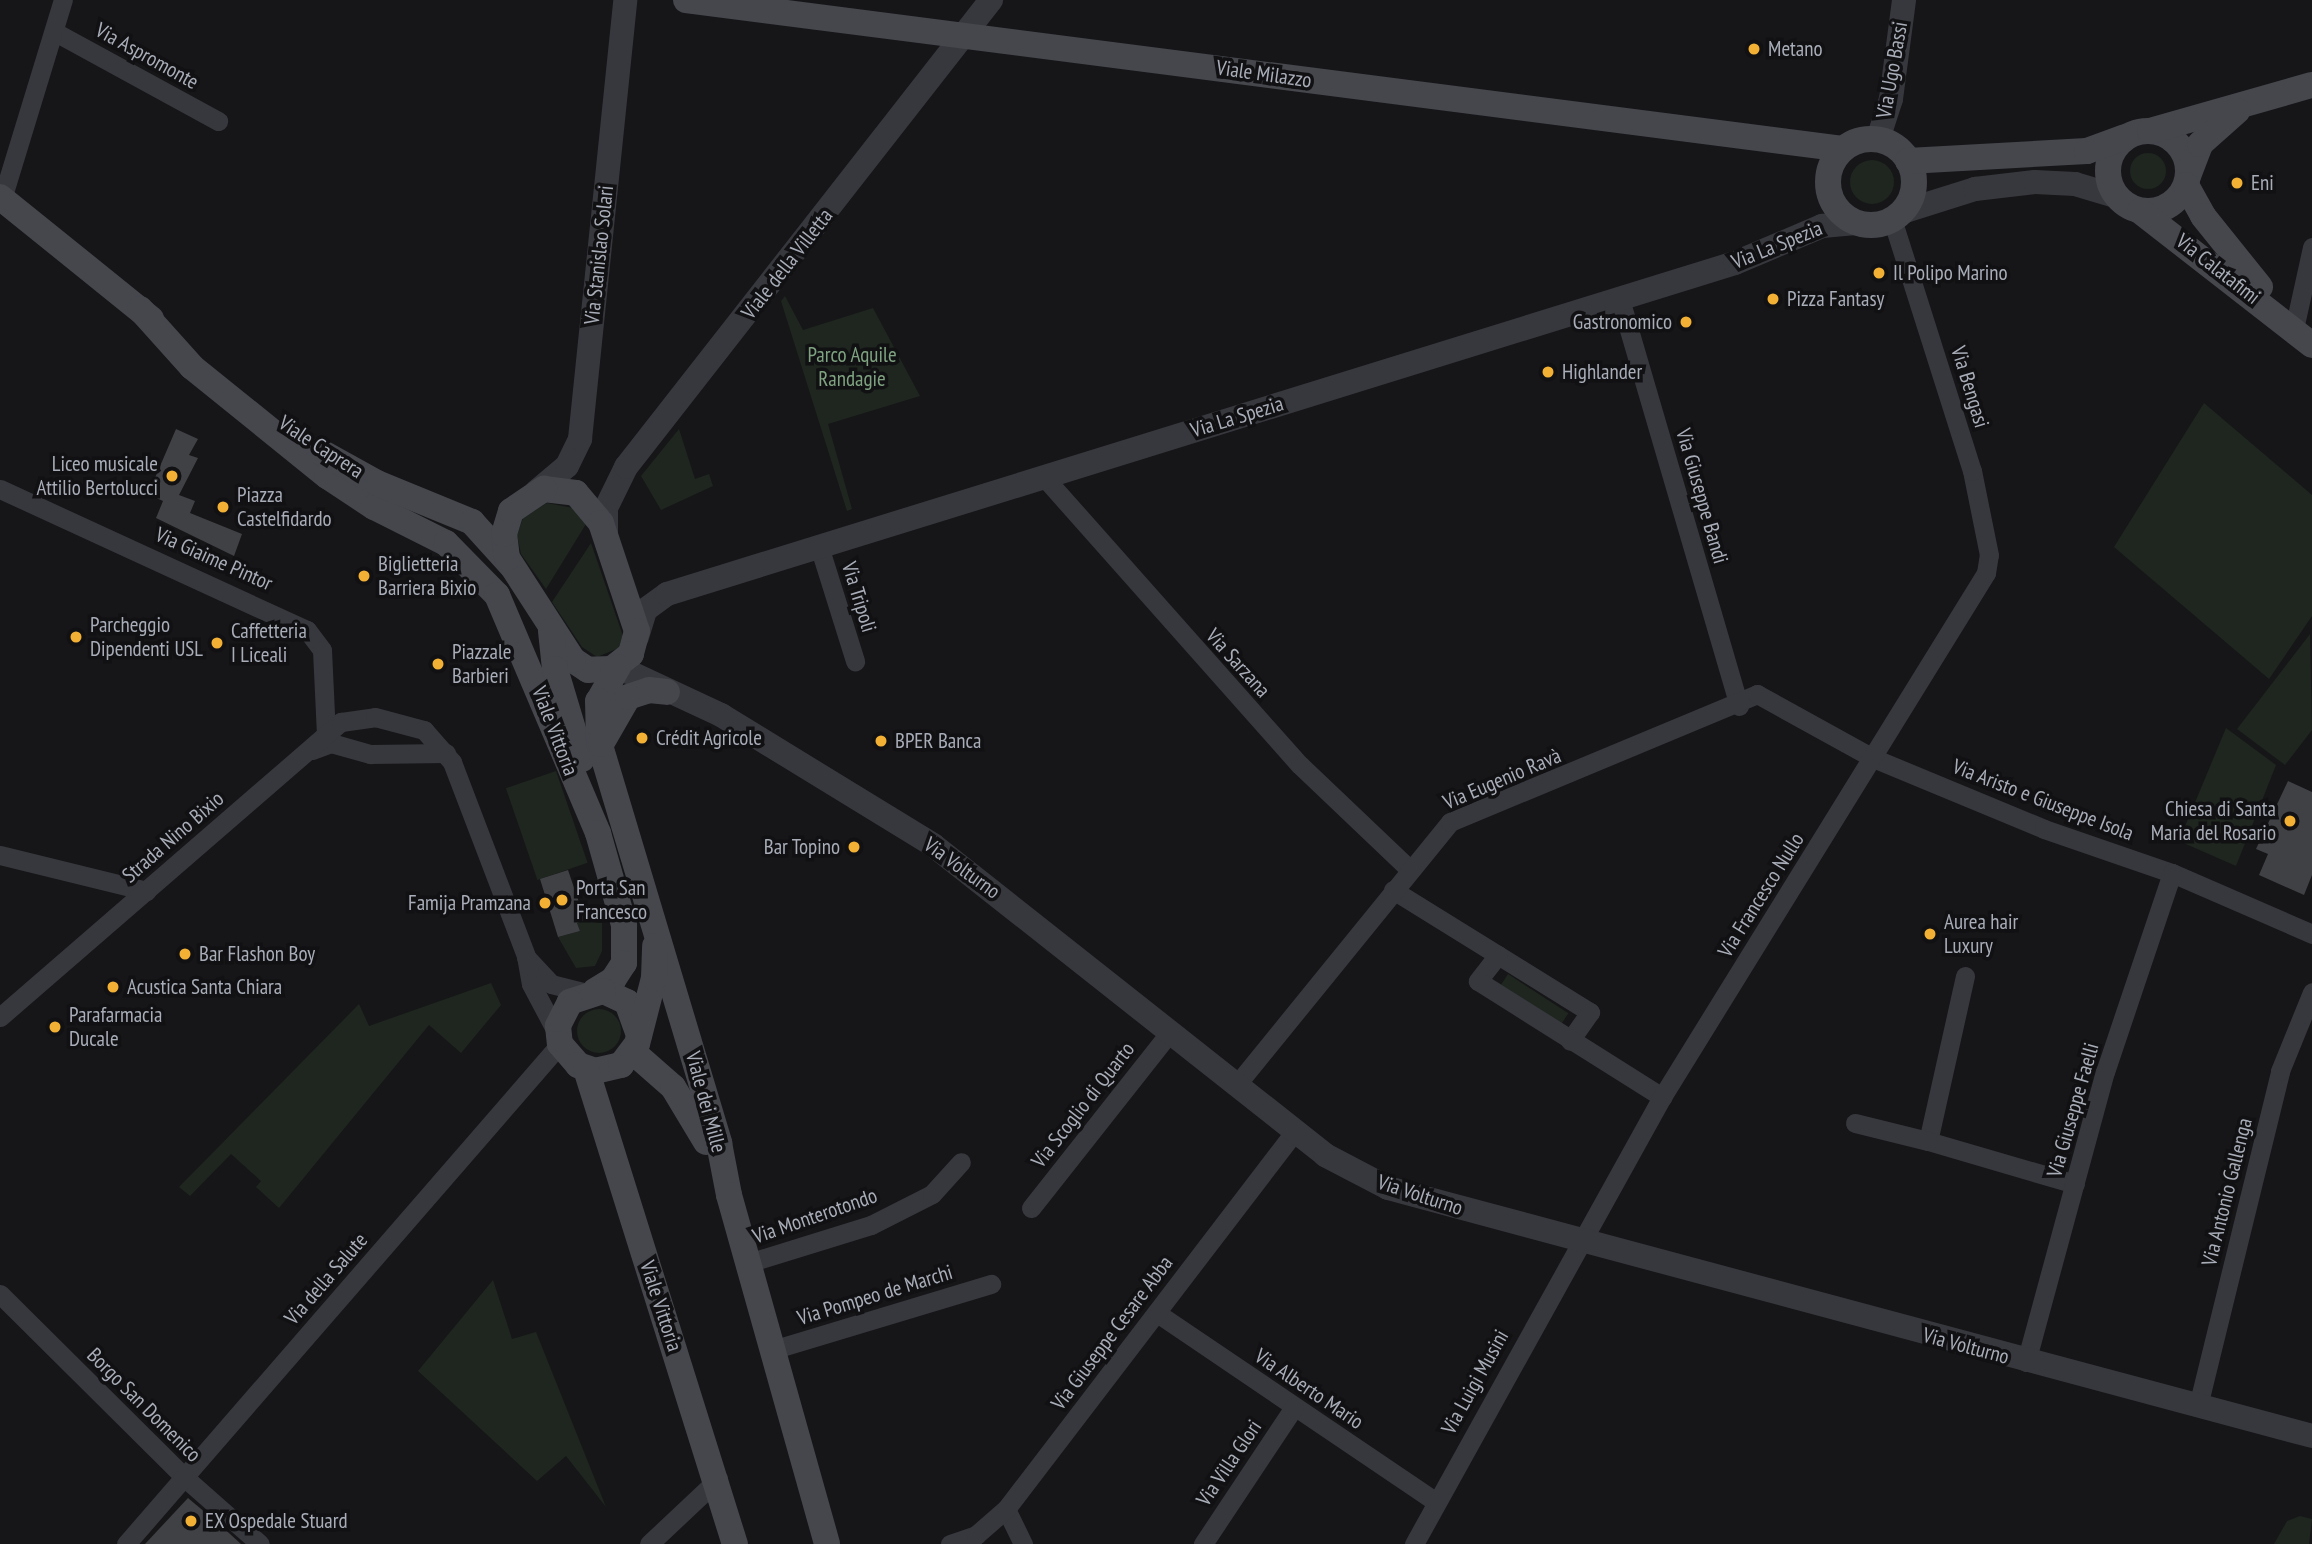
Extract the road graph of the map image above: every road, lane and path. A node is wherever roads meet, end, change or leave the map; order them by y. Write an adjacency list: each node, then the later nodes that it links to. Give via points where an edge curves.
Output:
1 (63, 0): 6 (street)
2 (625, 0): 27 (street, Via Stanislao Solari, via 580,439 567,466)
3 (687, 0): 7 (main road, Viale Milazzo)
4 (991, 0): 7 (street, Viale della Villetta)
5 (1904, 0): 12 (street, Via Ugo Bassi, via 1891,99)
6 (55, 32): 10 (street, Via Aspromonte); 17 (street)
7 (965, 32): 13 (main road, Viale Milazzo); 28 (street, Viale della Villetta, via 952,57 622,473 606,508)
8 (2312, 85): 9 (main road)
9 (2248, 105): 11 (main road); 15 (main road, via 2200,144)
10 (218, 121)
11 (2138, 134): 14 (main road, via 2087,151); 15 (main road, via 2179,145); 16 (main road, via 2113,149 2107,168)
12 (1878, 139): 13 (main road); 14 (main road)
13 (1842, 149): 20 (main road, Via La Spezia, via 1828,185 1837,209)
14 (1908, 161): 19 (main road, via 1913,187)
15 (2187, 181): 18 (main road, via 2169,206); 24 (main road, Via Calatafimi, via 2203,216)
16 (2115, 196): 18 (main road, Via La Spezia); 19 (street, Via La Spezia, via 2074,184 2035,182 1975,190)
17 (1, 198): 23 (main road, Viale Caprera)
18 (2140, 211): 24 (main road, Via Calatafimi)
19 (1897, 216): 20 (main road, Via La Spezia); 31 (street, Via Bengasi, via 1972,471 1989,555)
20 (1859, 223): 22 (street, Via La Spezia, via 1822,226 1772,251)
21 (2312, 247): 24 (street)
22 (1620, 299): 25 (street, Via La Spezia); 38 (street, Via Giuseppe Bandi)
23 (140, 309): 30 (main road, Viale Caprera, via 324,455 485,532); 32 (main road, Viale Caprera, via 185,360 327,476 362,500 446,543)
24 (2303, 337)
25 (1044, 477): 29 (street, Via La Spezia); 46 (street, Via Sarzana, via 1300,765)
26 (0, 489): 39 (street, Via Giaime Pintor, via 307,630 322,650)
27 (536, 492): 28 (main road, via 560,489 583,498 598,516); 30 (main road, via 516,505 505,526)
28 (606, 537): 34 (main road)
29 (819, 547): 34 (street, Via La Spezia, via 661,596 645,610); 35 (street, Via Tripoli)
30 (511, 565): 33 (main road)
31 (1986, 573): 43 (street, Via Francesco Nullo)
32 (491, 586): 44 (main road, Viale Vittoria, via 514,627)
33 (546, 620): 36 (main road, via 582,667 600,671); 44 (main road, Viale Vittoria)
34 (637, 637): 36 (main road, via 631,654)
35 (855, 661)
36 (618, 667): 37 (street, Via Volturno); 40 (main road, Viale dei Mille, via 598,701)
37 (667, 692): 40 (main road, via 649,690 628,697 608,725); 58 (street, Via Volturno, via 721,716 933,845)
38 (1739, 706): 43 (street, Via Eugenio Ravà, via 1757,694); 46 (street, Via Eugenio Ravà, via 1450,822)
39 (326, 735): 41 (street, Strada Nino Bixio); 42 (street, Strada Nino Bixio, via 341,722 387,718 424,730)
40 (601, 749): 50 (main road, Viale dei Mille)
41 (305, 752): 42 (street, via 331,743 370,754); 49 (street, Strada Nino Bixio)
42 (446, 753): 53 (street, via 468,794)
43 (1873, 758): 47 (street, Via Aristo e Giuseppe Isola, via 2044,829); 64 (street, Via Francesco Nullo)
44 (600, 839): 55 (main road, Viale Vittoria, via 627,950 613,980)
45 (0, 855): 49 (street)
46 (1408, 868): 48 (street, Via Eugenio Ravà)
47 (2172, 873): 51 (street, Via Aristo e Giuseppe Isola); 69 (street, Via Giuseppe Faelli, via 2105,1072)
48 (1393, 890): 52 (street); 63 (street, Via Eugenio Ravà)
49 (147, 891): 57 (street, Strada Nino Bixio)
50 (653, 930): 61 (main road, via 655,971); 70 (main road, Viale dei Mille, via 719,1143)
51 (2312, 934)
52 (1498, 955): 60 (street, via 1478,981); 60 (street, via 1590,1012)
53 (526, 956): 55 (street, via 551,984); 59 (street, via 532,987)
54 (1965, 976): 67 (street)
55 (590, 992): 59 (main road, via 565,1009); 61 (main road, via 627,1002)
56 (2312, 992): 79 (street, Via Antonio Gallenga, via 2280,1071)
57 (0, 1017)
58 (1171, 1031): 63 (street, Via Volturno); 71 (street, Via Scoglio di Quarto)
59 (559, 1040): 62 (main road); 82 (street, Via della Salute)
60 (1570, 1041): 64 (street)
61 (636, 1043): 62 (main road, via 613,1069); 70 (main road, via 694,1115)
62 (586, 1069): 83 (main road, Viale Vittoria)
63 (1238, 1083): 66 (street, Via Volturno)
64 (1662, 1097): 72 (street, Via Francesco Nullo)
65 (1854, 1123): 67 (street)
66 (1295, 1131): 72 (street, Via Volturno, via 1325,1156 1388,1188); 76 (street, Via Giuseppe Cesare Abba)
67 (1928, 1141): 69 (street)
68 (961, 1162): 73 (street, Via Monterotondo, via 932,1194 881,1220)
69 (2075, 1184): 78 (street, Via Giuseppe Faelli)
70 (729, 1195): 73 (main road, Viale dei Mille)
71 (1031, 1208)
72 (1577, 1242): 78 (street, Via Volturno); 84 (street, Via Luigi Musini)
73 (748, 1263): 77 (main road, Viale dei Mille)
74 (991, 1284): 77 (street, Via Pompeo de Marchi)
75 (0, 1294): 82 (street, Borgo San Domenico)
76 (1157, 1313): 80 (street, Via Alberto Mario); 85 (street, Via Giuseppe Cesare Abba)
77 (772, 1350): 90 (main road, Viale dei Mille)
78 (2026, 1362): 79 (street, Via Volturno)
79 (2198, 1406): 81 (street, Via Volturno)
80 (1294, 1407): 84 (street, Via Alberto Mario); 93 (street, Via Villa Glori)
81 (2312, 1436)
82 (184, 1477): 86 (street, Via della Salute); 87 (street, Borgo San Domenico)
83 (718, 1479): 88 (street); 89 (main road, Viale Vittoria)
84 (1436, 1502): 94 (street, Via Luigi Musini)
85 (1006, 1509): 91 (street, Via Giuseppe Cesare Abba, via 975,1535); 92 (street)
86 (126, 1544)
87 (260, 1544)
88 (649, 1544)
89 (736, 1544)
90 (827, 1544)
91 (950, 1544)
92 (1023, 1544)
93 (1203, 1544)
94 (1414, 1544)

